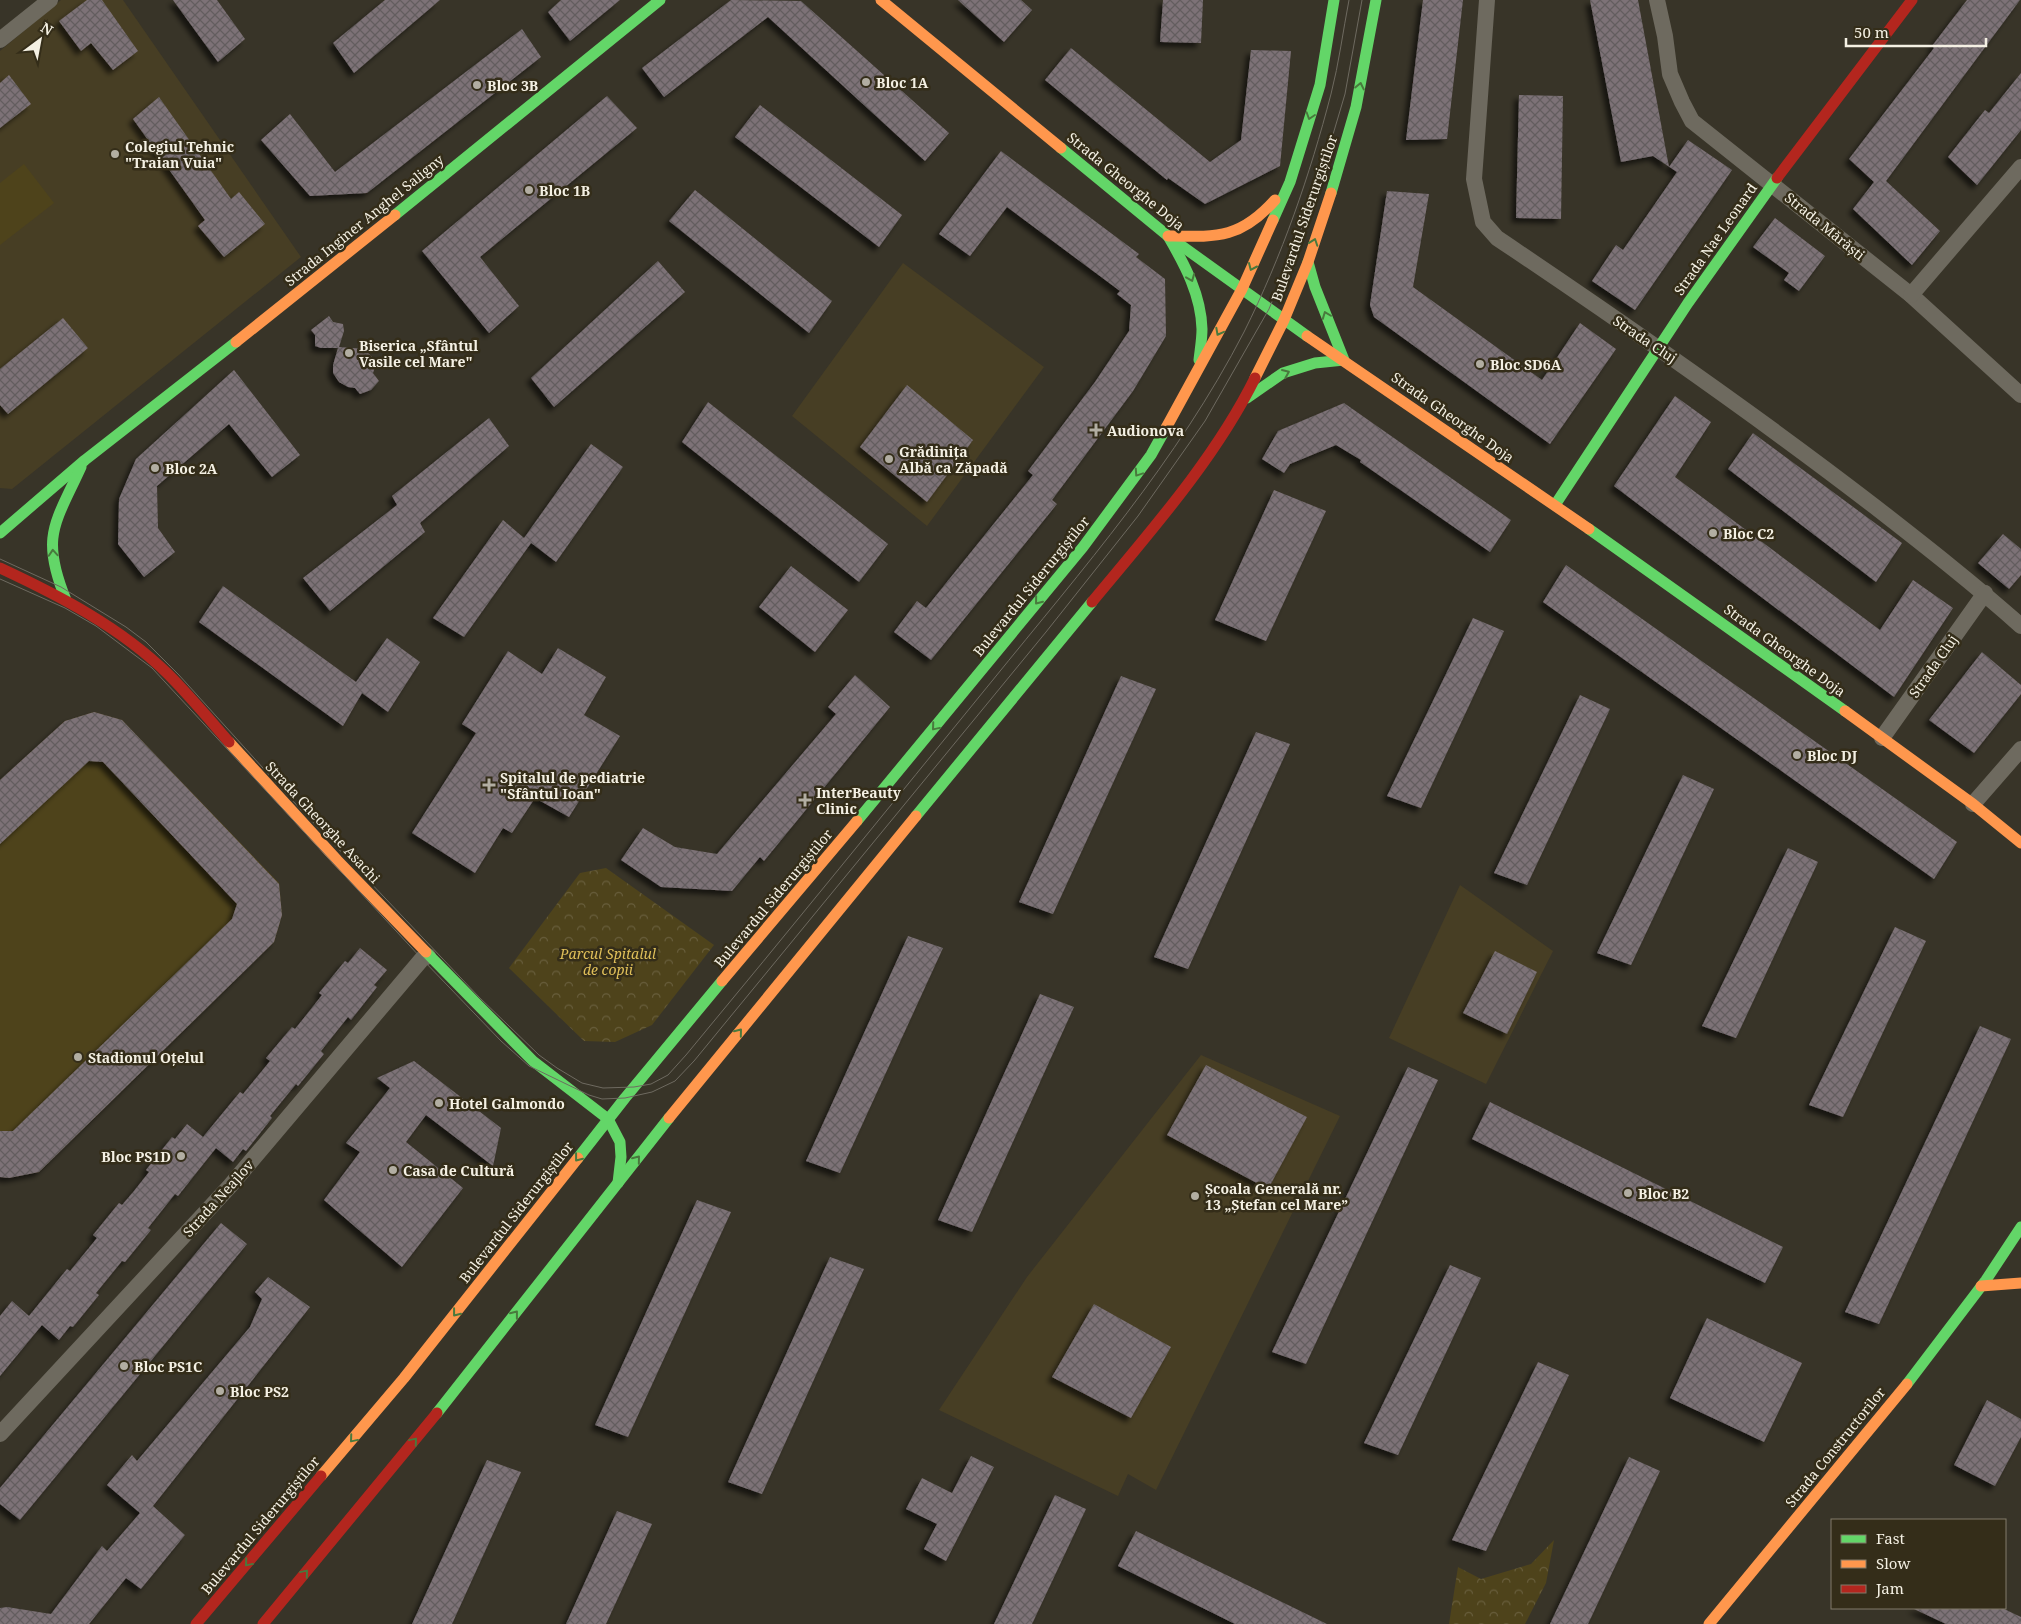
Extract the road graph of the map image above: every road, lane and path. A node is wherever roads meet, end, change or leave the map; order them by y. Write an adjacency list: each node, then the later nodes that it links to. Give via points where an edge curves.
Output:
1 (50, 0): 9 (street)
2 (660, 0): 23 (main road, Strada Inginer Anghel Saligny, via 330,268)
3 (881, 0): 13 (main road, Strada Gheorghe Doja)
4 (1334, 0): 11 (main road, Bulevardul Siderurgiștilor, one-way to 11, via 1320,85)
5 (1376, 0): 14 (main road, Bulevardul Siderurgiștilor, one-way to 5, via 1356,107)
6 (1487, 0): 18 (street, Strada Cluj, via 1474,179 1482,222 1497,238)
7 (1657, 0): 12 (street, Strada Mărăști, via 1670,74 1692,121)
8 (1912, 0): 12 (main road, Strada Nae Leonard)
9 (0, 40)
10 (2021, 166): 16 (street)
11 (1290, 182): 13 (main road, via 1262,217 1242,230 1215,236); 15 (main road, Bulevardul Siderurgiștilor, one-way to 15)
12 (1772, 184): 16 (street, Strada Mărăști); 18 (main road, Strada Nae Leonard)
13 (1168, 236): 15 (main road, Strada Gheorghe Doja); 20 (main road, one-way to 20, via 1184,264 1199,305 1202,329)
14 (1308, 262): 17 (main road, Bulevardul Siderurgiștilor); 19 (main road, one-way to 14)
15 (1242, 289): 17 (main road, Strada Gheorghe Doja); 20 (main road, Bulevardul Siderurgiștilor, one-way to 20)
16 (1911, 295): 21 (street, Strada Mărăști)
17 (1284, 320): 19 (main road, Strada Gheorghe Doja); 22 (main road, Bulevardul Siderurgiștilor)
18 (1657, 346): 24 (main road, Strada Nae Leonard); 27 (street, Strada Cluj, via 1830,472)
19 (1344, 360): 22 (main road, one-way to 19, via 1283,373); 24 (main road, Strada Gheorghe Doja)
20 (1199, 371): 35 (main road, Bulevardul Siderurgiștilor, one-way to 35, via 1150,455 1083,547)
21 (2021, 395)
22 (1245, 399): 36 (main road, Bulevardul Siderurgiștilor, one-way to 22, via 1154,527 1197,472)
23 (84, 460): 25 (main road, Strada Inginer Anghel Saligny); 28 (main road, one-way to 23, via 56,573 52,536 58,515)
24 (1555, 505): 30 (main road, Strada Gheorghe Doja)
25 (0, 533)
26 (0, 568): 28 (main road, Strada Gheorghe Asachi)
27 (1984, 593): 29 (street, Strada Cluj); 30 (street, Strada Cluj)
28 (66, 600): 34 (main road, Strada Gheorghe Asachi, via 103,621 168,674 285,805)
29 (2021, 626)
30 (1882, 738): 32 (main road, Strada Gheorghe Doja)
31 (2021, 749): 32 (street)
32 (1974, 804): 33 (main road, Strada Gheorghe Doja)
33 (2021, 843)
34 (428, 956): 35 (main road, Strada Gheorghe Asachi, via 533,1061); 40 (street, Strada Neajlov, via 422,959 230,1186)
35 (608, 1119): 36 (main road, via 617,1130 621,1145); 41 (main road, Bulevardul Siderurgiștilor, one-way to 41, via 404,1378)
36 (618, 1183): 42 (main road, Bulevardul Siderurgiștilor, one-way to 36, via 444,1404)
37 (2021, 1227): 39 (main road, Strada Constructorilor)
38 (2021, 1284): 39 (main road)
39 (1981, 1286): 43 (main road, Strada Constructorilor, via 1932,1354)
40 (0, 1434)
41 (196, 1624)
42 (263, 1624)
43 (1709, 1624)

